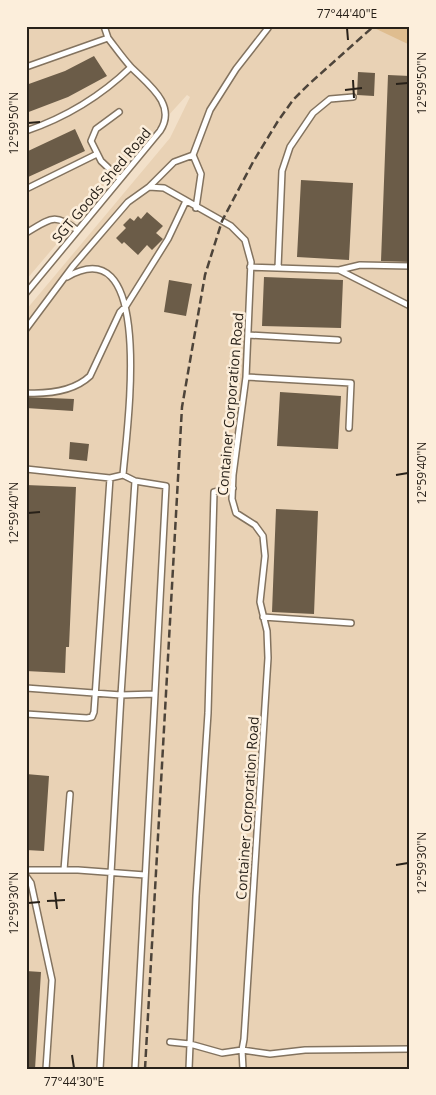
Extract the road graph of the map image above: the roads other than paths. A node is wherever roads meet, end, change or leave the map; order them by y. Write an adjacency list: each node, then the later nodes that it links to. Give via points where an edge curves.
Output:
1 (104, 26): 3 (lane)
2 (268, 28): 10 (lane, via 210,110)
3 (108, 38): 4 (lane, SGT Goods Shed Road); 5 (lane)
4 (132, 67): 8 (lane, via 85,105); 11 (lane, SGT Goods Shed Road, via 159,94 165,118 160,131)
5 (26, 68)
6 (353, 96): 20 (lane, via 330,99 313,113 290,146 282,172)
7 (119, 112): 9 (lane, via 93,133 92,145)
8 (26, 131)
9 (97, 154): 11 (lane); 13 (lane, SGT Goods Shed Road)
10 (193, 155): 12 (lane, via 174,162); 15 (lane, via 201,174)
11 (119, 178): 16 (lane, SGT Goods Shed Road)
12 (149, 188): 14 (lane, Container Corporation Road, via 164,188); 22 (lane, via 128,202)
13 (26, 189)
14 (186, 201): 15 (lane, Container Corporation Road); 24 (lane, via 168,240)
15 (196, 208): 19 (lane, Container Corporation Road, via 231,226 245,240)
16 (77, 230): 17 (lane, via 56,218); 23 (lane, SGT Goods Shed Road)
17 (26, 232)
18 (410, 266): 21 (lane, via 360,265)
19 (250, 267): 20 (lane); 27 (lane, Container Corporation Road)
20 (278, 268): 21 (lane)
21 (339, 270): 25 (lane)
22 (64, 278): 24 (lane, via 81,269 95,268 112,275 122,290); 26 (lane)
23 (26, 293)
24 (126, 306): 30 (lane, via 120,312 90,376 82,383 49,394); 33 (lane, via 130,368)
25 (410, 306)
26 (26, 329)
27 (248, 335): 28 (lane); 29 (lane, Container Corporation Road)
28 (338, 340)
29 (246, 377): 31 (lane, via 351,383); 36 (lane, Container Corporation Road)
30 (26, 392)
31 (349, 428)
32 (26, 468): 34 (lane)
33 (123, 475): 34 (lane); 35 (lane)
34 (110, 478): 40 (lane)
35 (135, 481): 41 (lane, via 166,486); 42 (lane)
36 (232, 488): 37 (lane, Container Corporation Road, via 236,513 255,525 263,536 265,556 260,602); 51 (lane, via 214,492 208,713)
37 (263, 617): 38 (lane); 53 (lane, Container Corporation Road, via 268,658)
38 (351, 623)
39 (26, 688): 40 (lane)
40 (95, 694): 42 (lane); 43 (lane, via 92,717)
41 (155, 694): 42 (lane); 48 (lane)
42 (121, 695): 47 (lane)
43 (26, 714)
44 (70, 794): 46 (lane)
45 (26, 870): 46 (lane)
46 (64, 870): 47 (lane)
47 (111, 872): 48 (lane); 55 (lane)
48 (144, 875): 56 (lane)
49 (26, 876): 54 (lane, via 31,883 52,980)
50 (170, 1042): 51 (lane)
51 (190, 1044): 53 (lane, via 222,1053); 57 (lane)
52 (410, 1049): 53 (lane, via 306,1050 270,1054)
53 (242, 1050): 58 (lane, Container Corporation Road)
54 (46, 1069)
55 (100, 1069)
56 (135, 1069)
57 (189, 1069)
58 (243, 1069)

